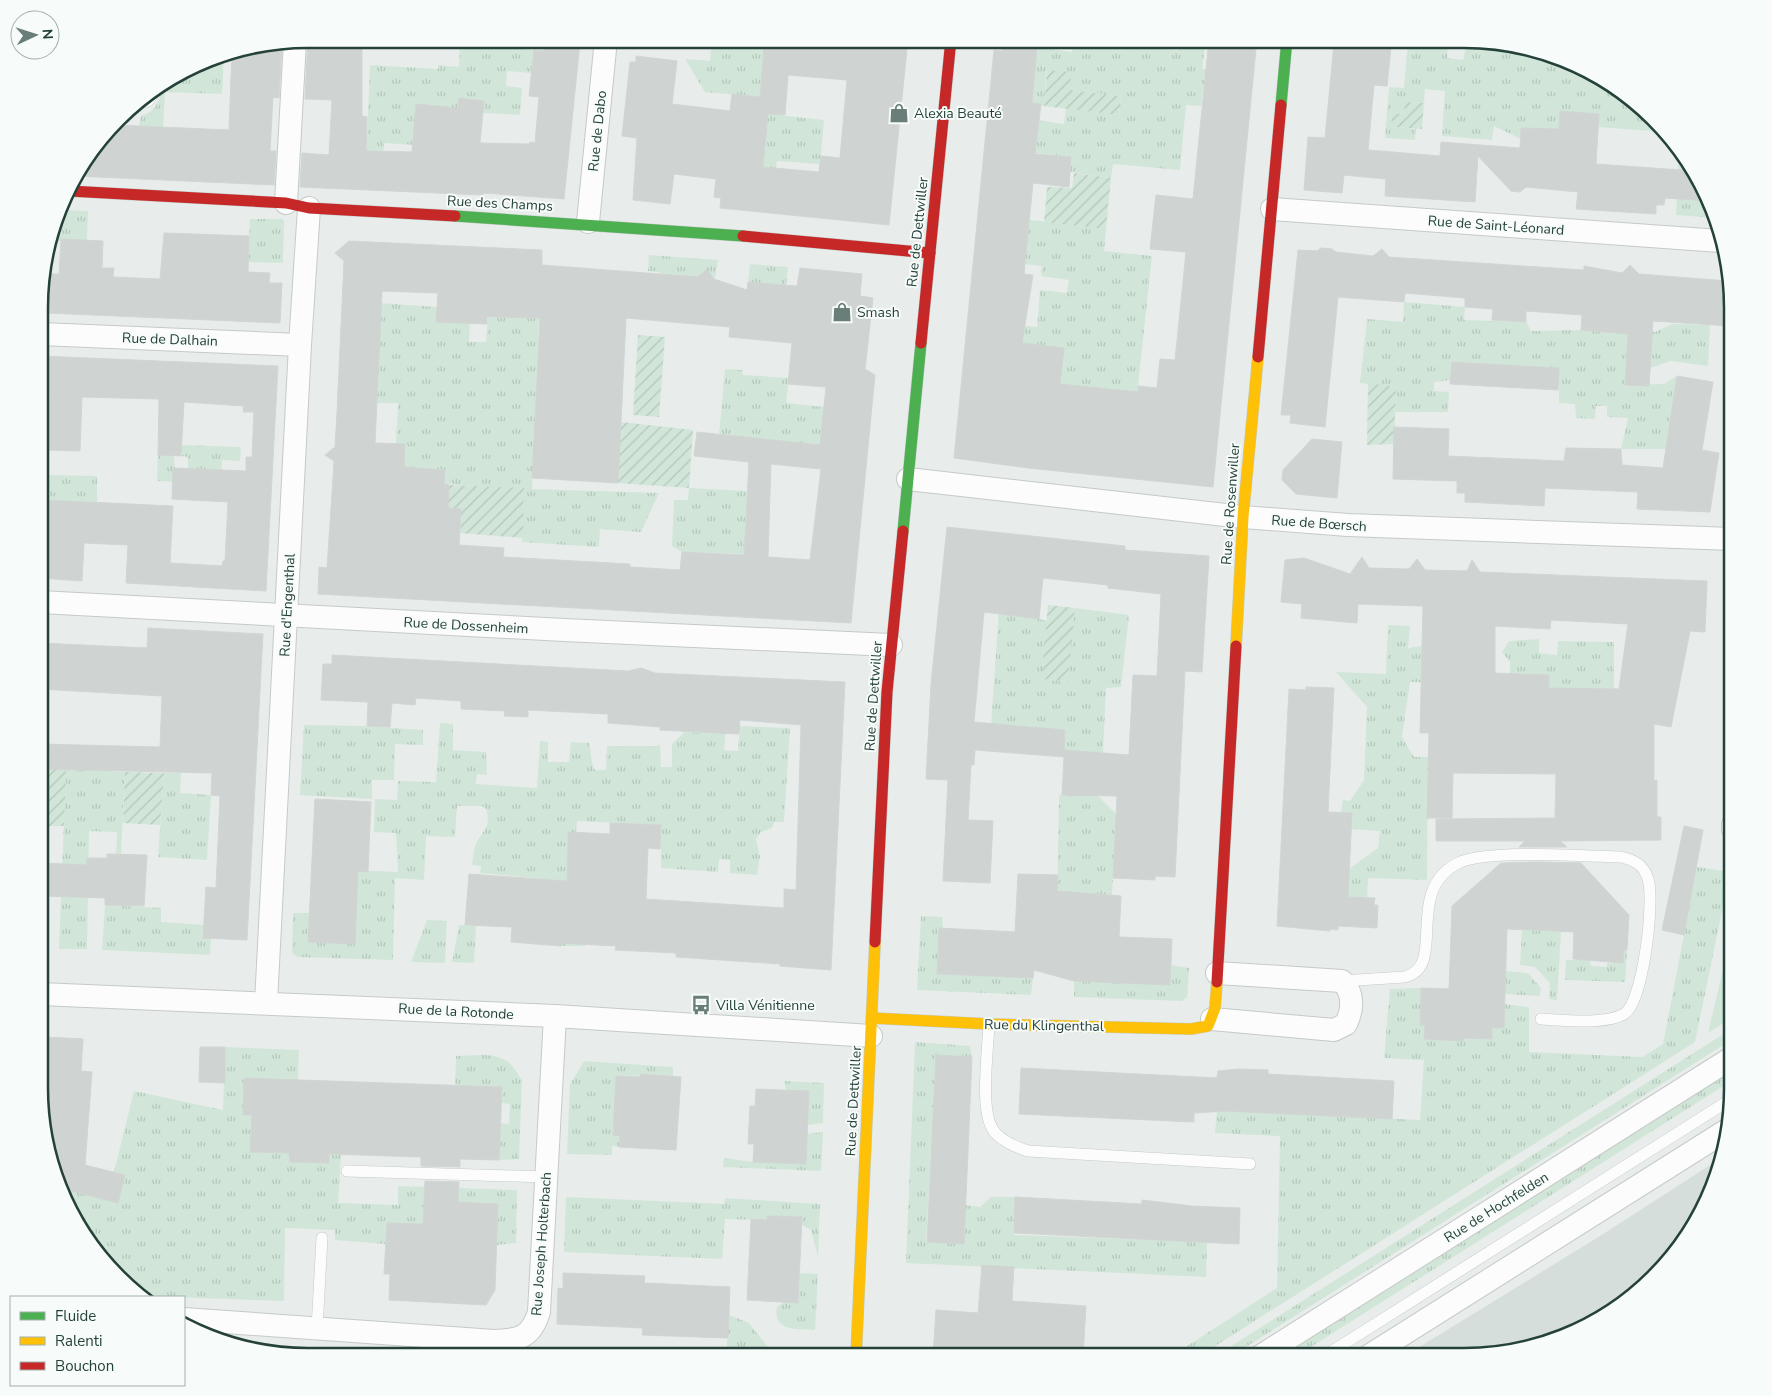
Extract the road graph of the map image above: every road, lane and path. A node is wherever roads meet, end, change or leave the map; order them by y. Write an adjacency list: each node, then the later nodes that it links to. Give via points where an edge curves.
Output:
1 (295, 48): 6 (street)
2 (605, 48): 9 (street, Rue de Dabo)
3 (950, 48): 11 (street, Rue de Dettwiller)
4 (1286, 48): 8 (street, Rue de Rosenwiller)
5 (75, 191): 6 (street, Rue des Champs)
6 (286, 203): 7 (street, Rue des Champs)
7 (309, 208): 9 (street, Rue des Champs); 13 (street, Rue d'Engenthal)
8 (1272, 209): 10 (street, Rue de Saint-Léonard); 15 (street, Rue de Rosenwiller)
9 (588, 222): 11 (street, Rue des Champs)
10 (1716, 241)
11 (930, 253): 14 (street, Rue de Dettwiller)
12 (48, 334): 13 (street, Rue de Dalhain)
13 (300, 345): 18 (street, Rue d'Engenthal)
14 (908, 480): 15 (street, Rue de Bœrsch); 19 (street, Rue de Dettwiller)
15 (1243, 517): 16 (street, Rue de Bœrsch, via 1348,526); 20 (street, Rue de Rosenwiller)
16 (1724, 539)
17 (48, 602): 18 (street, Rue de Dossenheim)
18 (286, 615): 19 (street, Rue de Dossenheim); 23 (street, Rue d'Engenthal)
19 (891, 645): 28 (street, Rue de Dettwiller)
20 (1217, 973): 21 (street); 26 (street)
21 (1342, 980): 25 (lane, via 1404,977 1414,975 1421,968 1425,957 1430,896 1445,872 1458,863 1490,856 1621,856 1633,860 1642,866 1651,894 1640,984 1634,1005 1624,1014 1608,1019); 26 (street, Rue du Klingenthal, via 1351,996 1350,1015 1346,1024 1334,1030)
22 (48, 994): 23 (street, Rue de la Rotonde)
23 (266, 1002): 24 (street, Rue de la Rotonde)
24 (555, 1016): 28 (street, Rue de la Rotonde); 34 (street, Rue Joseph Holterbach)
25 (1541, 1019)
26 (1212, 1020): 27 (street, Rue du Klingenthal, via 1208,1026 1191,1029)
27 (989, 1024): 28 (street, Rue du Klingenthal); 32 (lane, via 987,1112 992,1130 1013,1146 1028,1151)
28 (872, 1027): 38 (street, Rue de Dettwiller)
29 (1724, 1063): 39 (street, Rue de Hochfelden)
30 (1724, 1104): 40 (lane)
31 (1721, 1134): 41 (street)
32 (1250, 1164)
33 (347, 1171): 34 (lane)
34 (546, 1177): 37 (street, Rue Joseph Holterbach, via 539,1312 535,1326 526,1335 494,1341)
35 (322, 1238): 37 (lane)
36 (186, 1318): 37 (street, Rue Joseph Holterbach)
37 (317, 1329)
38 (856, 1348)
39 (1273, 1348)
40 (1337, 1348)
41 (1381, 1348)

